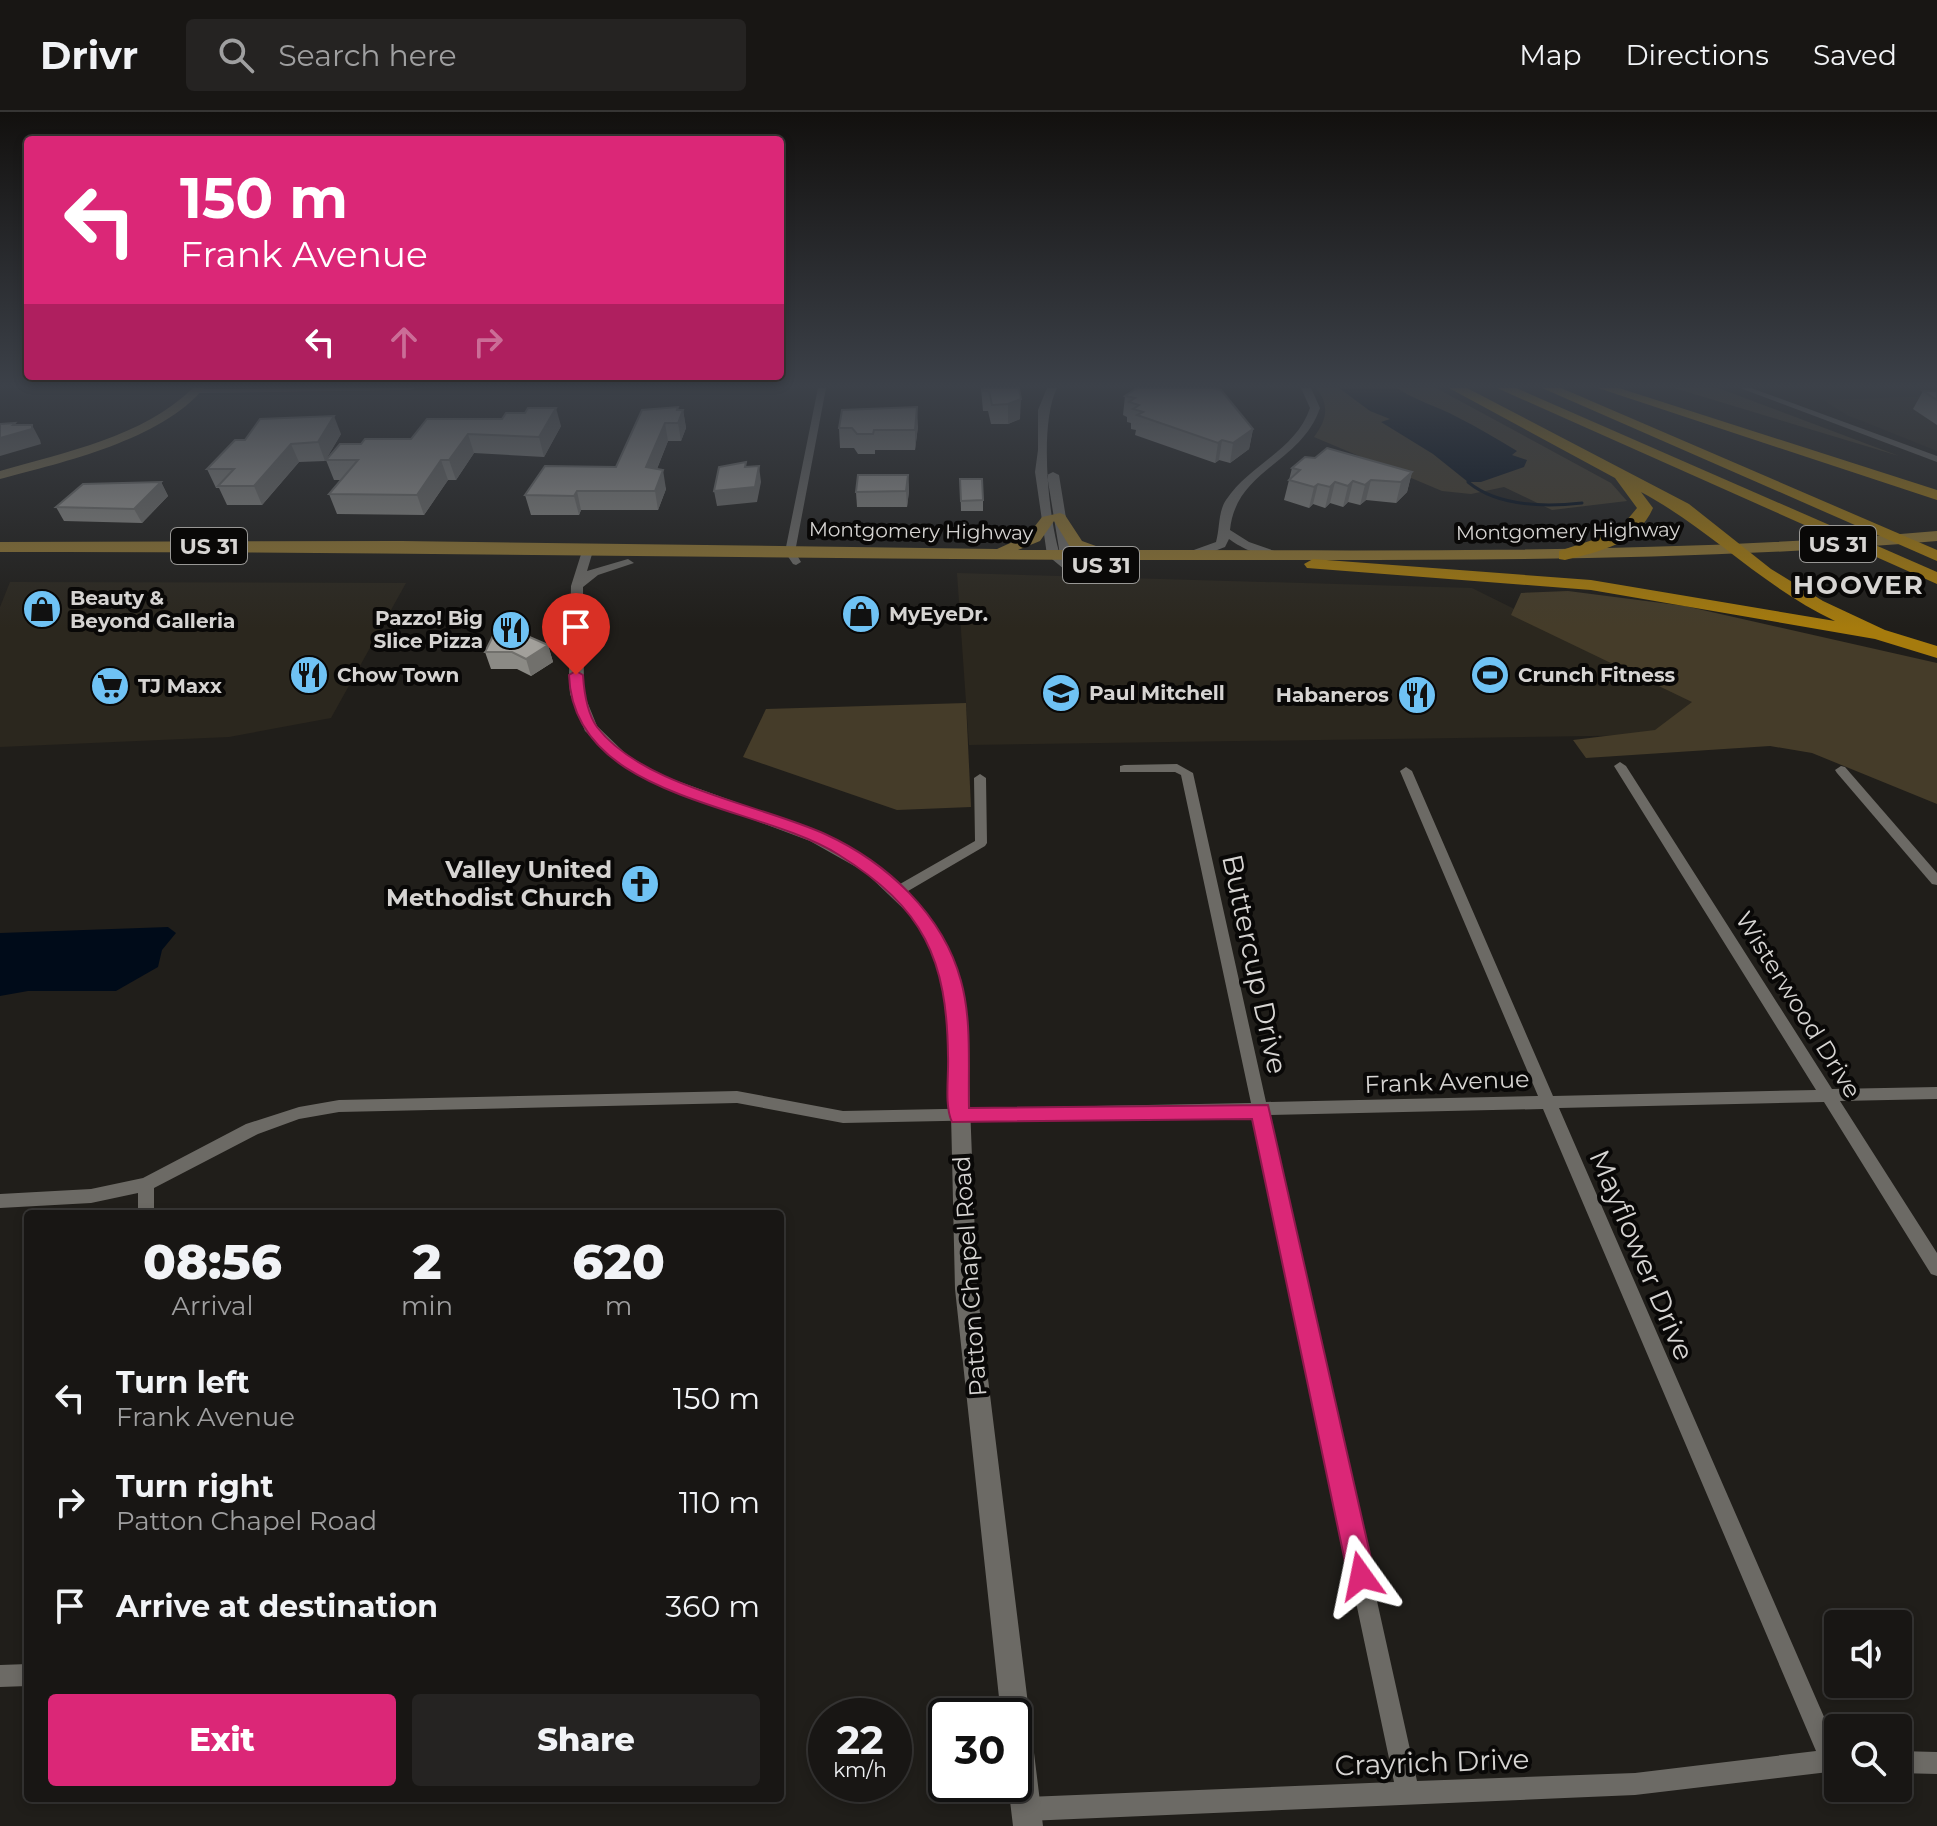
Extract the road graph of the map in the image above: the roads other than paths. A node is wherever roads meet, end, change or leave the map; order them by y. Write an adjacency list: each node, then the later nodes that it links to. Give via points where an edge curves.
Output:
1 (22, 468): 10 (main road)
2 (808, 468): 25 (street)
3 (1041, 468): 12 (street)
4 (1262, 468): 13 (street, via 1228,504)
5 (1609, 468): 21 (highway, via 1645,508 1640,523 1628,535)
6 (1613, 468): 22 (highway, via 1683,508)
7 (1684, 468): 30 (highway)
8 (1735, 468): 23 (highway)
9 (1853, 468): 11 (highway)
10 (0, 475)
11 (1937, 495)
12 (1054, 519): 17 (main road, via 1024,544); 20 (main road, via 1076,544); 26 (street)
13 (1226, 532): 18 (street, via 1217,547); 19 (street, via 1245,545)
14 (1937, 536): 22 (main road, Montgomery Highway / US 31)
15 (0, 547): 24 (main road, Montgomery Highway / US 31, via 373,546)
16 (1937, 548): 22 (main road, Montgomery Highway / US 31)
17 (978, 554): 25 (main road, Montgomery Highway / US 31); 26 (main road, Montgomery Highway / US 31)
18 (1195, 554): 19 (main road, Montgomery Highway / US 31); 20 (main road, Montgomery Highway / US 31)
19 (1277, 554): 21 (main road, Montgomery Highway / US 31)
20 (1118, 555): 26 (main road, Montgomery Highway / US 31)
21 (1565, 555): 22 (main road, Montgomery Highway / US 31)
22 (1746, 555): 29 (main road, Montgomery Highway / US 31); 32 (highway, via 1789,589)
23 (1937, 556)
24 (584, 557): 25 (main road, Montgomery Highway / US 31); 27 (main road, Montgomery Highway / US 31); 28 (main road, Montgomery Highway / US 31); 31 (street, Patton Chapel Road)
25 (793, 557): 26 (main road, Montgomery Highway / US 31); 28 (main road, Montgomery Highway / US 31)
26 (1061, 558): 29 (main road, Montgomery Highway / US 31)
27 (0, 562)
28 (628, 563): 31 (street, via 594,572)
29 (1313, 564): 32 (highway, via 1591,585)
30 (1937, 579)
31 (577, 586): 40 (street, Patton Chapel Road, via 577,694 590,728 603,744 653,777 845,851)
32 (1878, 634): 33 (highway)
33 (1937, 652)
34 (1620, 766): 42 (street, Wisterwood Drive)
35 (1124, 769): 44 (street, Buttercup Drive, via 1177,768 1187,773)
36 (1841, 770): 39 (street)
37 (1406, 771): 43 (street, Mayflower Drive)
38 (980, 778): 40 (street, via 981,843)
39 (1937, 881)
40 (898, 891): 45 (street, Patton Chapel Road, via 932,934 952,979)
41 (1937, 1093): 42 (street, Frank Avenue)
42 (1830, 1097): 43 (street, Frank Avenue); 49 (street, Wisterwood Drive)
43 (1550, 1103): 44 (street, Frank Avenue); 52 (street, Mayflower Drive)
44 (1260, 1111): 45 (street, Frank Avenue); 56 (street, Buttercup Drive)
45 (959, 1116): 46 (street, Frank Avenue, via 843,1117 737,1097 339,1106 252,1129); 57 (street, Patton Chapel Road, via 966,1289)
46 (146, 1184): 47 (street, Frank Avenue, via 91,1196); 48 (street)
47 (0, 1201)
48 (146, 1210)
49 (1937, 1268)
50 (24, 1675): 51 (street)
51 (0, 1676)
52 (1824, 1737)
53 (1824, 1761): 56 (street, Crayrich Drive, via 1635,1784)
54 (1912, 1762): 55 (street)
55 (1937, 1763)
56 (1408, 1793): 57 (street, Crayrich Drive)
57 (1028, 1818)

